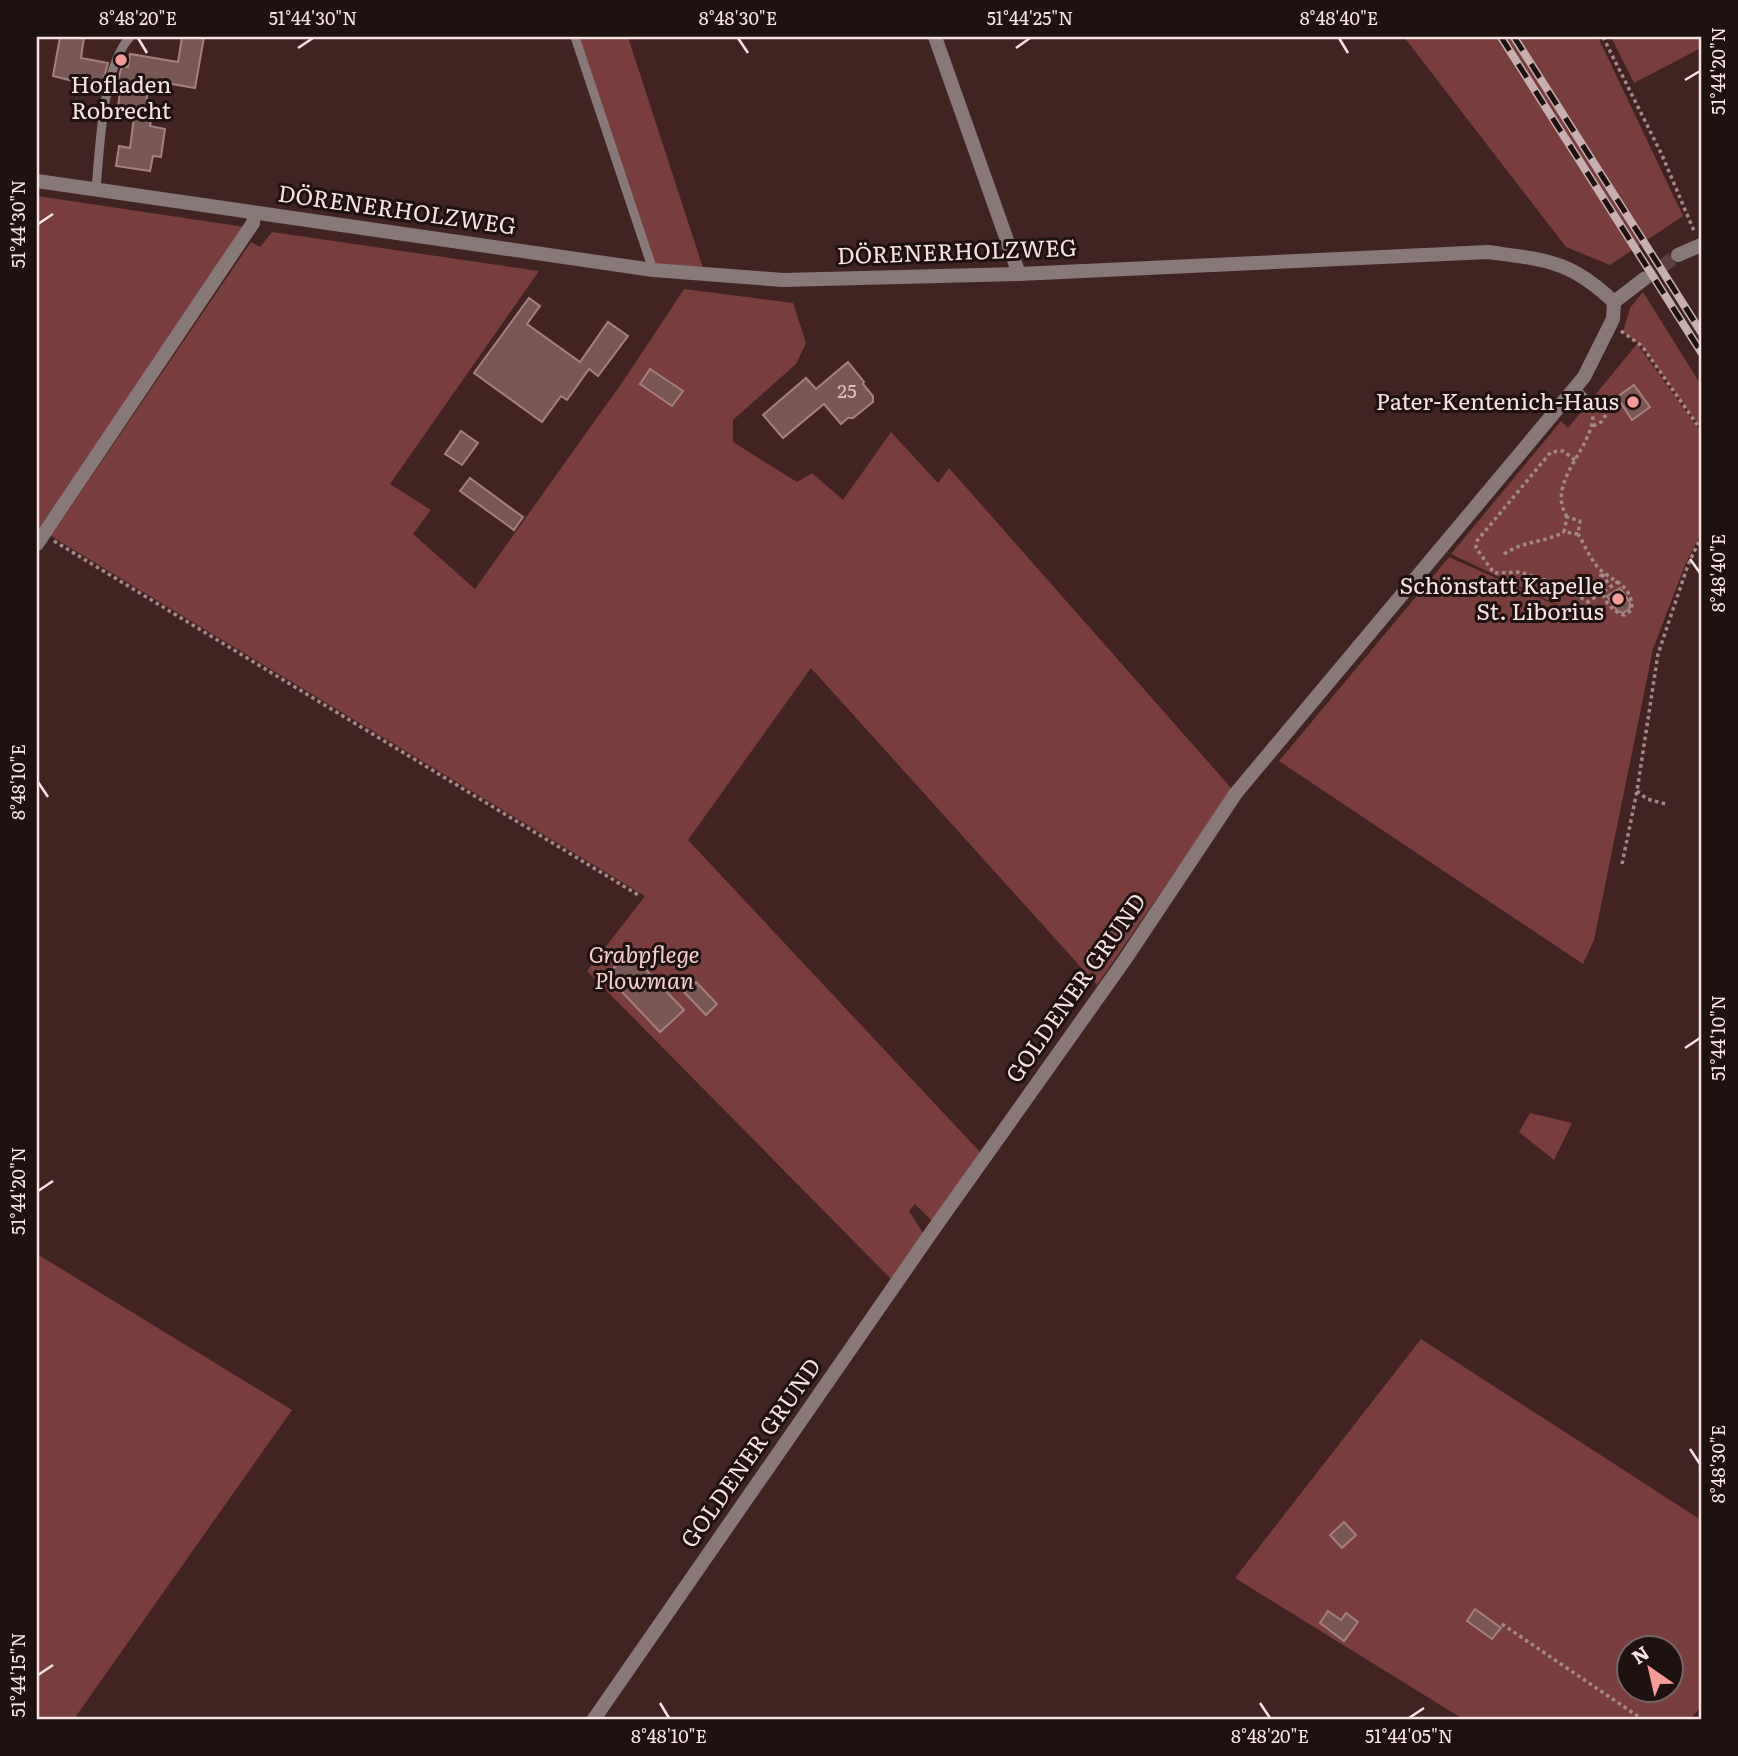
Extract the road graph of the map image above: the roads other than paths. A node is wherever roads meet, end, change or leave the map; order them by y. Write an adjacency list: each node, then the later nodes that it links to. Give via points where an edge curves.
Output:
1 (130, 37): 5 (lane, via 118,50 112,76)
2 (575, 37): 9 (lane)
3 (935, 37): 10 (street)
4 (37, 181): 5 (street, DÖRENERHOLZWEG)
5 (96, 189): 6 (street, DÖRENERHOLZWEG)
6 (254, 213): 9 (street, DÖRENERHOLZWEG); 15 (street, DÖRENERHOLZWEG, via 253,223)
7 (1700, 245): 8 (street)
8 (1678, 255)
9 (653, 270): 10 (street, DÖRENERHOLZWEG, via 783,279)
10 (1019, 274): 12 (street, DÖRENERHOLZWEG, via 1489,252 1546,260 1588,277)
11 (1644, 279): 12 (street)
12 (1614, 302): 13 (street, GOLDENER GRUND, via 1611,325)
13 (1574, 387): 14 (lane); 16 (street, GOLDENER GRUND, via 1236,793 1124,961)
14 (1588, 402)
15 (40, 540)
16 (594, 1719)

